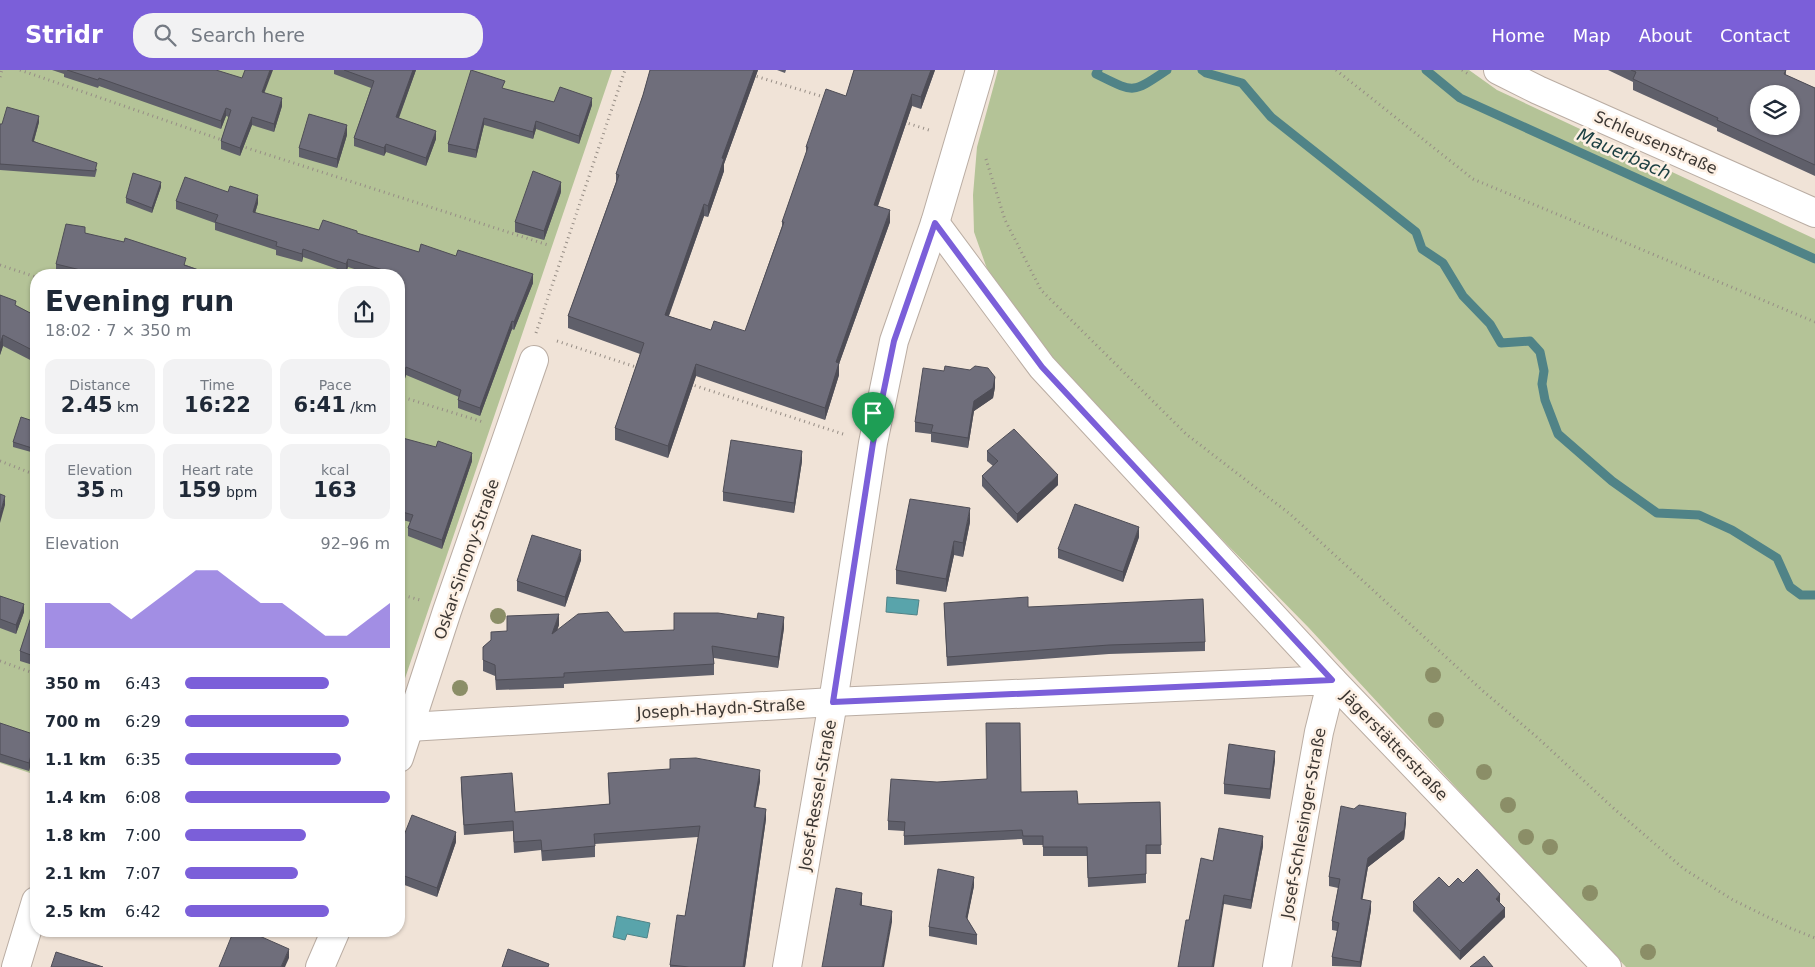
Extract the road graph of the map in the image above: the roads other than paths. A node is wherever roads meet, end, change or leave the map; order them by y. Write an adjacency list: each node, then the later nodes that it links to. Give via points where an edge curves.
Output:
1 (980, 70): 4 (street, Josef-Ressel-Straße)
2 (1498, 70): 3 (street, Schleusenstraße)
3 (1815, 213)
4 (935, 223): 6 (street, Jägerstätterstraße, via 1042,367); 7 (street, Josef-Ressel-Straße, via 894,341 873,443)
5 (538, 344): 8 (street, Oskar-Simony-Straße)
6 (1332, 680): 7 (street, Joseph-Haydn-Straße); 15 (street, Josef-Schlesinger-Straße, via 1319,732); 16 (street, Jägerstätterstraße)
7 (833, 702): 8 (street, Joseph-Haydn-Straße); 14 (street, Josef-Ressel-Straße)
8 (409, 727): 9 (street, Oskar-Simony-Straße)
9 (405, 739)
10 (30, 921): 12 (street)
11 (333, 937): 13 (street)
12 (16, 967)
13 (320, 967)
14 (787, 967)
15 (1277, 967)
16 (1606, 967)

